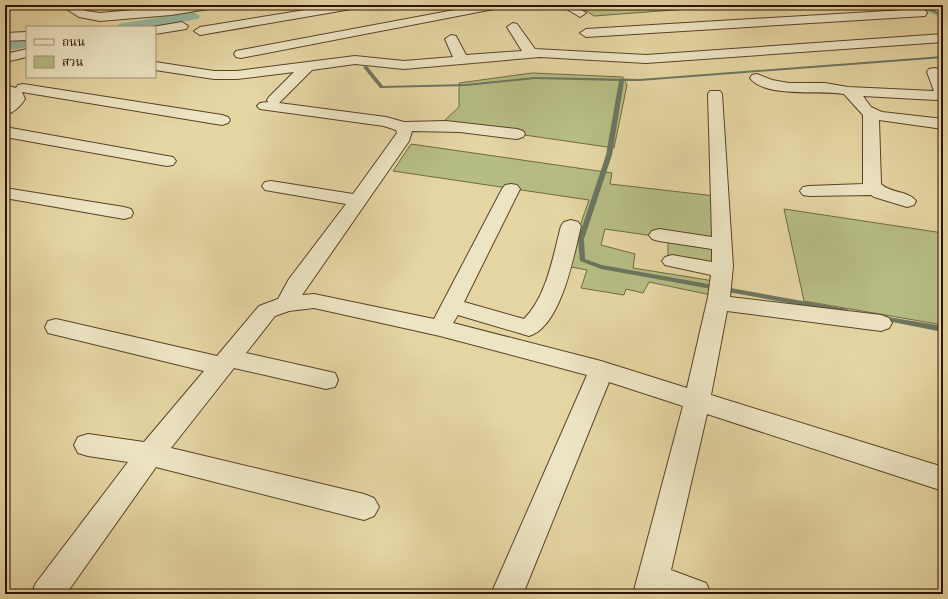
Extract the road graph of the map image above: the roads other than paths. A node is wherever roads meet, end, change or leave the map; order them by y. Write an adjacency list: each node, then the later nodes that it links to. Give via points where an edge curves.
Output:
1 (66, 5): 15 (street, via 82,14)
2 (214, 5): 6 (street)
3 (356, 5): 23 (street); 26 (street)
4 (566, 5): 27 (street, via 579,16)
5 (878, 5): 11 (street)
6 (164, 7): 15 (street, via 138,14)
7 (823, 9): 16 (street)
8 (925, 9): 9 (street); 11 (street)
9 (943, 11)
10 (762, 12): 19 (street)
11 (893, 14): 17 (street)
12 (508, 15): 14 (street); 37 (street)
13 (700, 15): 21 (street)
14 (442, 16): 23 (street); 40 (street, via 455,35)
15 (100, 17): 20 (street)
16 (835, 17): 17 (street); 19 (street)
17 (849, 17): 33 (street)
18 (640, 19): 24 (street)
19 (773, 21): 21 (street)
20 (78, 25)
21 (710, 25): 24 (street)
22 (182, 26): 25 (street)
23 (384, 27): 30 (street); 32 (street)
24 (649, 29): 27 (street)
25 (156, 30)
26 (200, 31)
27 (586, 33): 38 (street)
28 (26, 36): 29 (street)
29 (5, 37)
30 (393, 37)
31 (943, 38): 33 (street)
32 (318, 39): 35 (street); 36 (street)
33 (884, 42): 38 (street, via 646,58)
34 (26, 53): 39 (street)
35 (241, 54)
36 (330, 54)
37 (531, 54): 38 (street); 40 (street)
38 (602, 57)
39 (5, 58)
40 (462, 60): 42 (street, via 404,65 355,60)
41 (156, 66): 42 (street, via 214,75 237,75)
42 (309, 66): 54 (street, via 270,103)
43 (934, 72): 47 (street, via 942,94 936,96)
44 (45, 78): 46 (street)
45 (757, 78): 47 (street, via 777,87)
46 (11, 89): 49 (street, via 18,99); 52 (street)
47 (848, 91): 51 (street)
48 (715, 94): 68 (street)
49 (5, 110)
50 (428, 110): 54 (street)
51 (871, 113): 53 (street); 60 (street)
52 (222, 120)
53 (943, 124)
54 (411, 126): 56 (street, via 454,126); 63 (street)
55 (5, 132): 57 (street)
56 (517, 134)
57 (167, 161)
58 (271, 186): 63 (street)
59 (511, 189): 72 (street)
60 (874, 189): 61 (street); 64 (street)
61 (809, 191)
62 (5, 193): 65 (street)
63 (358, 200): 71 (street, via 297,284)
64 (908, 201)
65 (124, 213)
66 (571, 226): 72 (street, via 559,270 542,315 529,328)
67 (659, 235): 68 (street)
68 (722, 244): 70 (street)
69 (672, 261): 70 (street)
70 (721, 288): 73 (street); 79 (street)
71 (286, 304): 75 (street, via 314,301); 76 (street, via 267,311)
72 (451, 306): 75 (street)
73 (881, 324)
74 (56, 327): 76 (street)
75 (440, 328): 77 (street)
76 (225, 362): 78 (street); 81 (street)
77 (601, 370): 79 (street); 86 (street)
78 (326, 380)
79 (697, 401): 82 (street); 84 (street)
80 (88, 445): 81 (street)
81 (150, 454): 83 (street); 85 (street)
82 (943, 479)
83 (364, 507)
84 (650, 586): 87 (street)
85 (47, 594)
86 (507, 594)
87 (696, 594)

